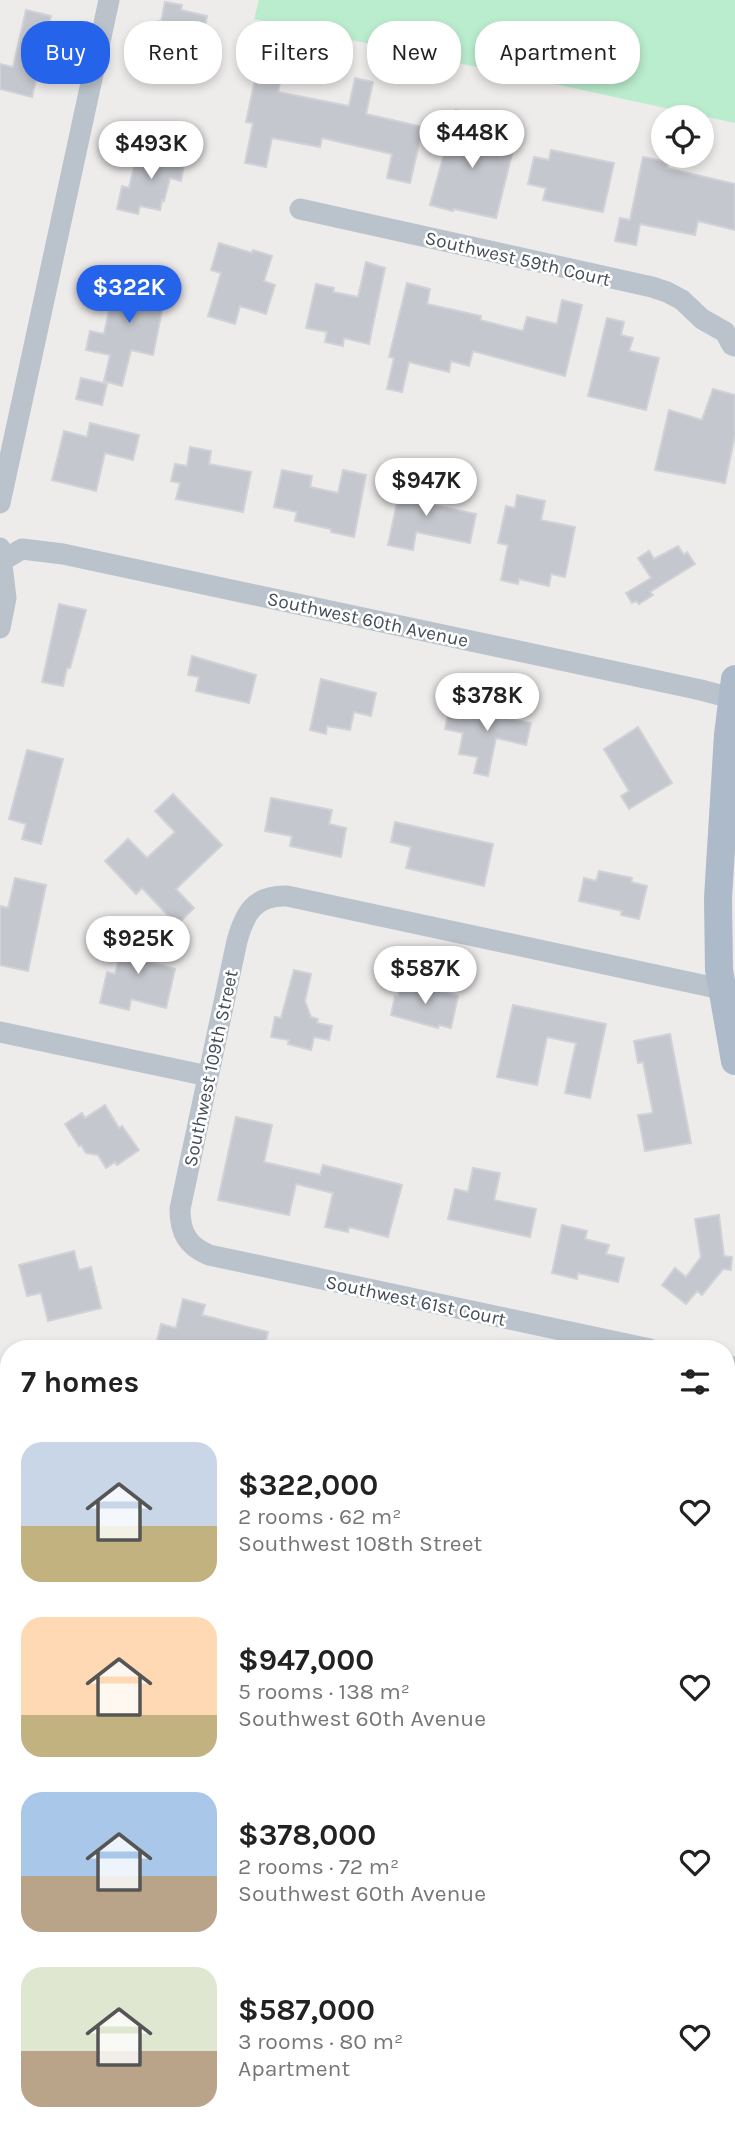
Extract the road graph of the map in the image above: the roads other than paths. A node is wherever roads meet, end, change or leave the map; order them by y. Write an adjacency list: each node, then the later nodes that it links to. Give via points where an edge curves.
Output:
1 (109, 0): 4 (street)
2 (300, 209): 3 (street, Southwest 59th Court, via 652,287 682,300 702,319)
3 (732, 335)
4 (0, 503)
5 (1, 557): 6 (street, via 6,598); 7 (street, Southwest 60th Avenue, via 22,550 64,554 701,690)
6 (0, 628)
7 (734, 692): 8 (main road, via 719,861)
8 (721, 989): 9 (main road); 12 (street, Southwest 109th Street, via 288,896 269,897 247,914 241,926)
9 (731, 1026): 11 (main road)
10 (0, 1032): 12 (street)
11 (735, 1061)
12 (208, 1076): 13 (street, Southwest 109th Street, via 180,1209)
13 (187, 1240): 14 (street, Southwest 61st Court, via 209,1255)
14 (608, 1340)

